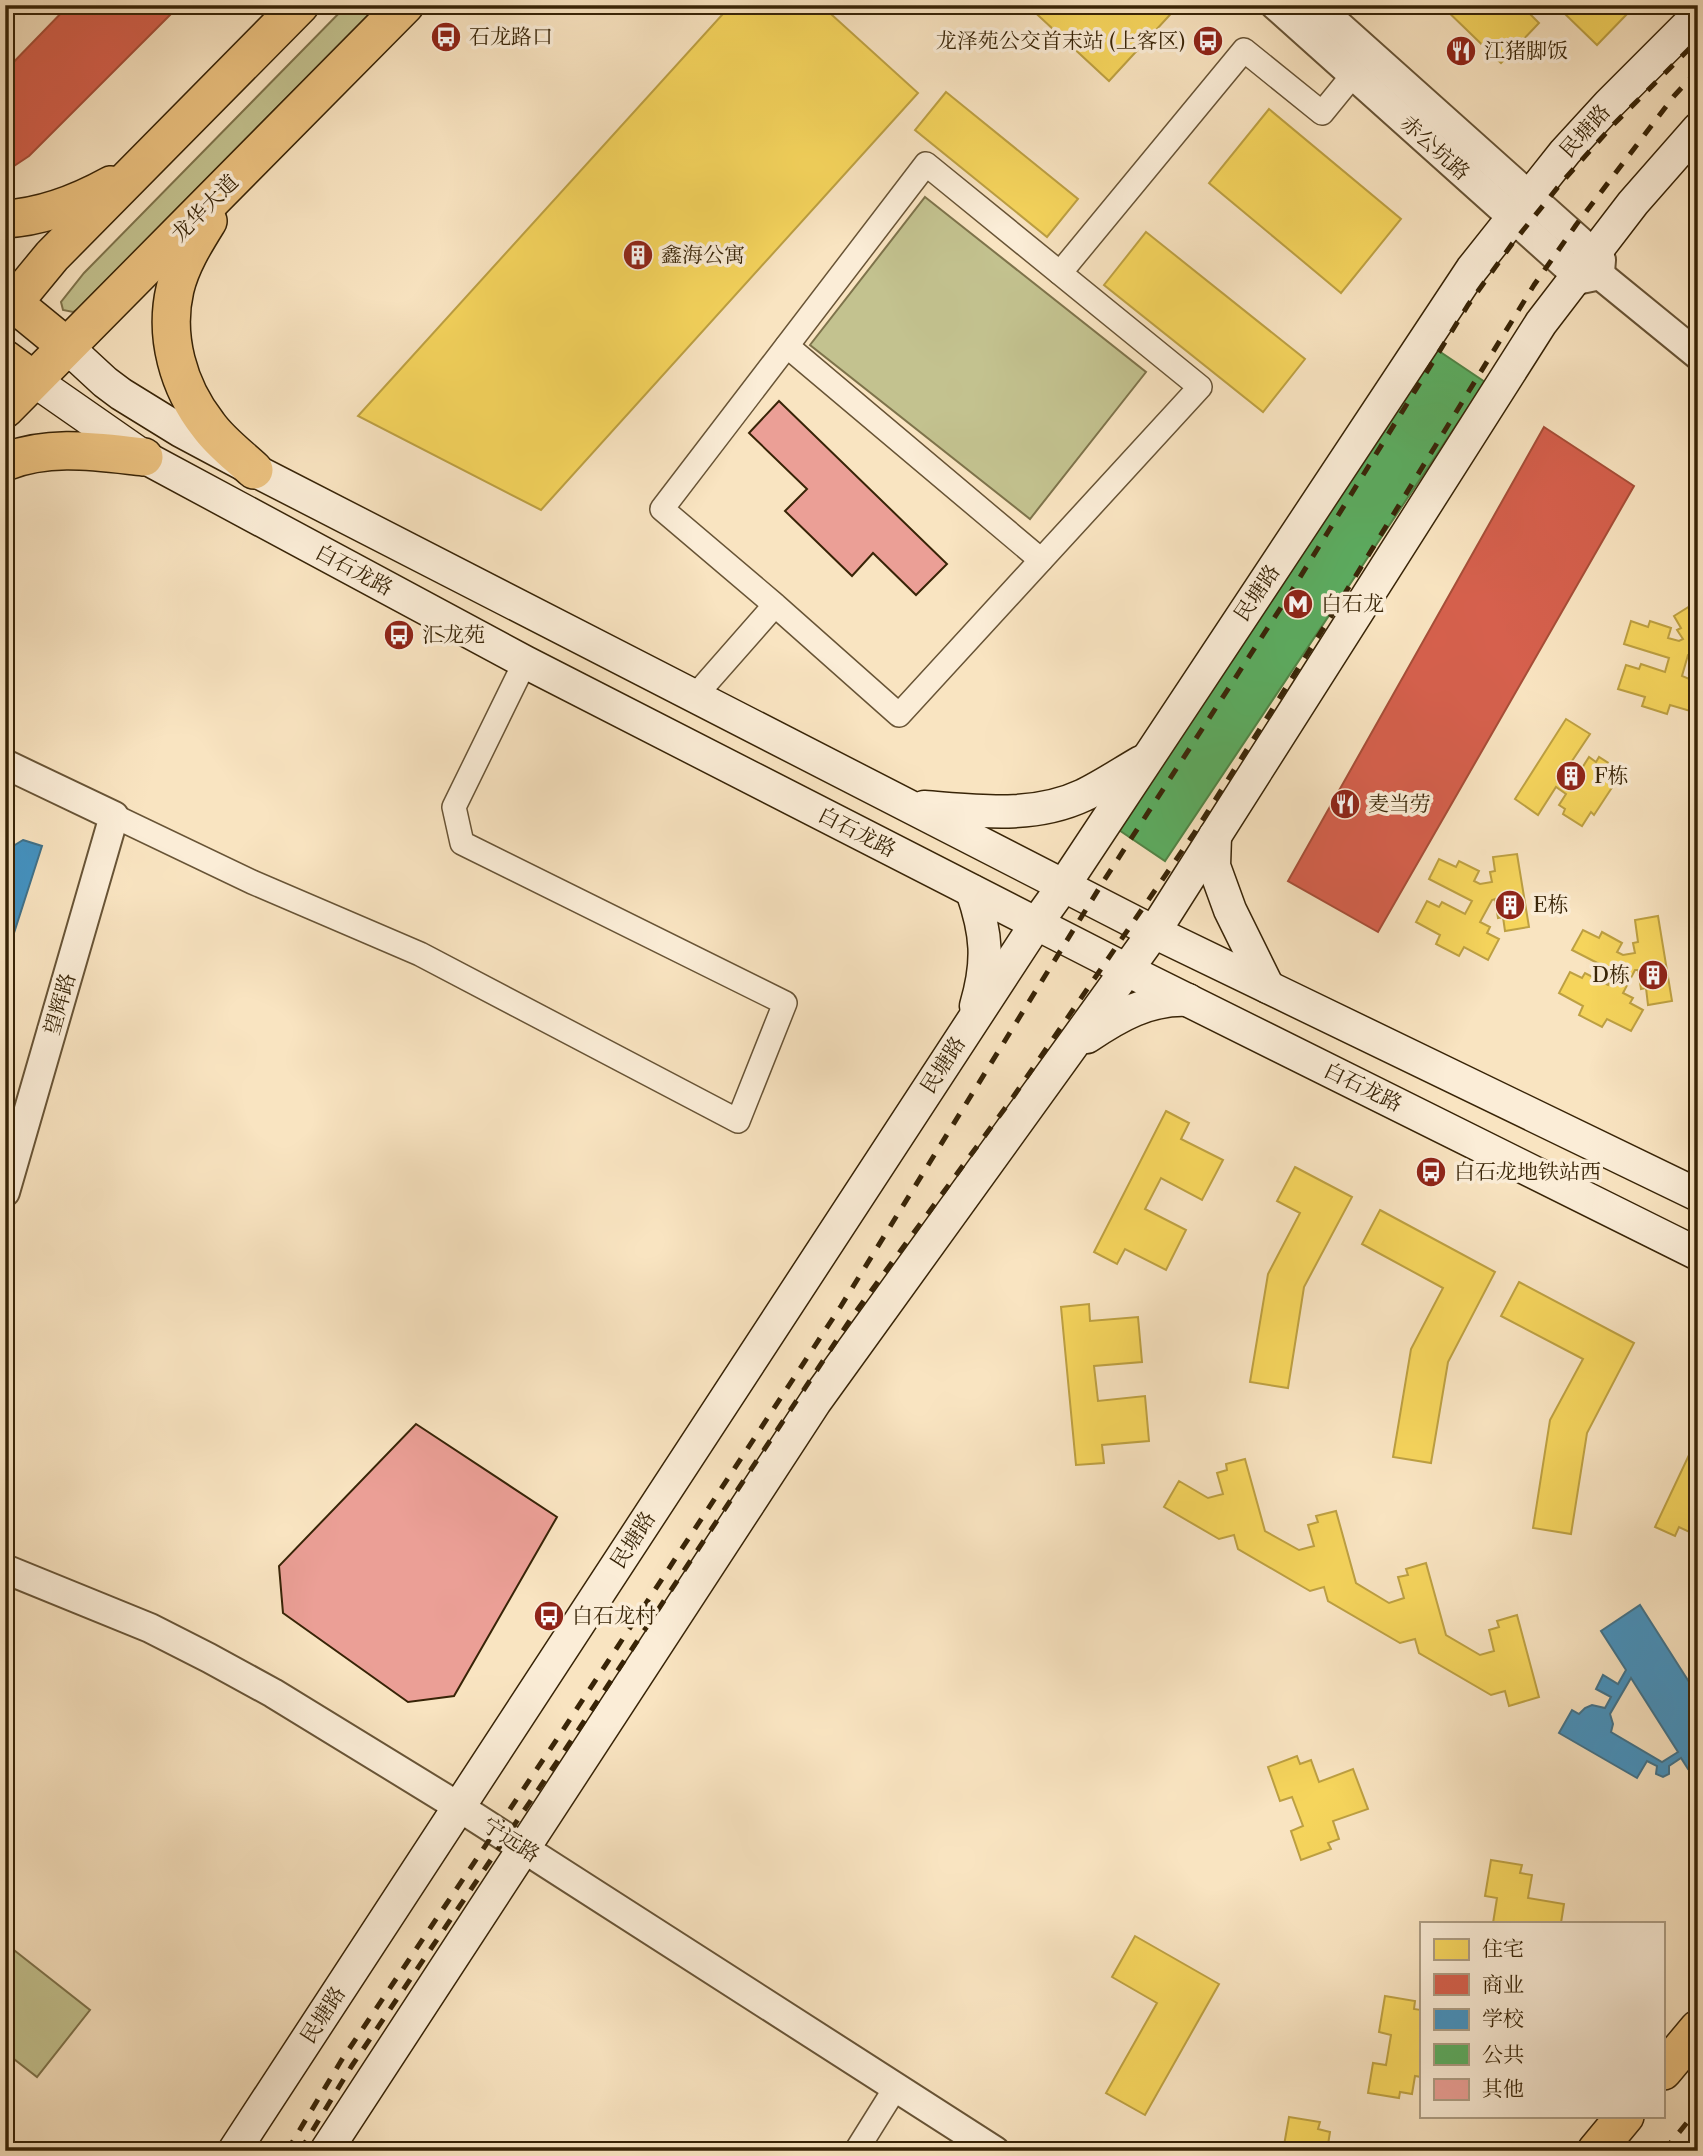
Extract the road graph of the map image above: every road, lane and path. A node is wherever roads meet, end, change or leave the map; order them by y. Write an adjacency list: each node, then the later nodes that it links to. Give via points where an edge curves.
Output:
1 (300, 5): 8 (main road)
2 (404, 5): 9 (main road, 龙华大道)
3 (1275, 5): 6 (street, 赤公坑路)
4 (1316, 5): 10 (street, 赤公坑路)
5 (1698, 15): 10 (main road, 民塘路, via 1609,104)
6 (1353, 75): 10 (street, 赤公坑路); 13 (street, via 1322,113 1244,50)
7 (1698, 129): 12 (main road, via 1665,163)
8 (144, 163): 11 (main road, via 75,202); 14 (main road)
9 (232, 181): 15 (main road, 龙华大道); 22 (main road, via 190,251 176,286 170,319 178,372 192,400 208,426)
10 (1521, 207): 12 (street, 赤公坑路); 27 (main road, 民塘路, via 1472,269)
11 (5, 219)
12 (1590, 268): 17 (street, 赤公坑路); 31 (main road, via 1541,323)
13 (1060, 273): 16 (street, via 926,164); 23 (street, via 1200,387)
14 (8, 304): 15 (main road)
15 (66, 346): 18 (main road, 龙华大道); 22 (main road, 白石龙路, via 121,394)
16 (787, 346): 23 (street); 24 (street, via 662,509)
17 (1698, 355)
18 (19, 369): 19 (main road, 龙华大道); 20 (main road, 白石龙路)
19 (5, 409)
20 (144, 457): 21 (main road, via 82,451 32,453); 25 (main road, 白石龙路)
21 (5, 462)
22 (254, 470): 26 (main road, 白石龙路)
23 (1041, 560): 24 (street, via 899,715)
24 (775, 605): 26 (street)
25 (524, 662): 30 (street, via 454,807 462,843 785,1003 738,1121 420,954); 33 (main road, 白石龙路)
26 (695, 696): 29 (main road, 白石龙路)
27 (1148, 758): 29 (main road, via 1083,795 1045,808 1000,813); 32 (main road, 民塘路)
28 (5, 764): 30 (street)
29 (908, 805): 32 (main road, 白石龙路)
30 (114, 816): 41 (street, 望辉路)
31 (1215, 836): 35 (main road); 37 (main road, via 1214,866)
32 (1064, 885): 34 (main road, 民塘路); 35 (main road, 白石龙路)
33 (972, 891): 34 (main road, 白石龙路); 39 (main road, via 985,946 982,984)
34 (1036, 923): 36 (main road, 白石龙路); 39 (main road, 民塘路)
35 (1154, 932): 36 (main road); 37 (main road, 白石龙路)
36 (1127, 970): 38 (main road, 白石龙路); 40 (main road)
37 (1268, 987): 42 (main road, 白石龙路)
38 (1188, 1000): 40 (main road, via 1144,1005); 43 (main road, 白石龙路)
39 (971, 1023): 45 (main road, 民塘路)
40 (1071, 1048): 46 (main road, via 815,1402)
41 (5, 1192)
42 (1698, 1195)
43 (1698, 1254)
44 (5, 1569): 45 (street, 宁远路, via 150,1628 209,1658)
45 (459, 1807): 46 (street, 宁远路); 51 (main road, 民塘路)
46 (524, 1849): 49 (street, 宁远路); 52 (main road)
47 (1698, 2029): 48 (main road)
48 (1664, 2070)
49 (896, 2087): 53 (street); 54 (street, 宁远路)
50 (1623, 2118): 55 (main road)
51 (234, 2151)
52 (326, 2151)
53 (856, 2151)
54 (995, 2151)
55 (1596, 2151)

